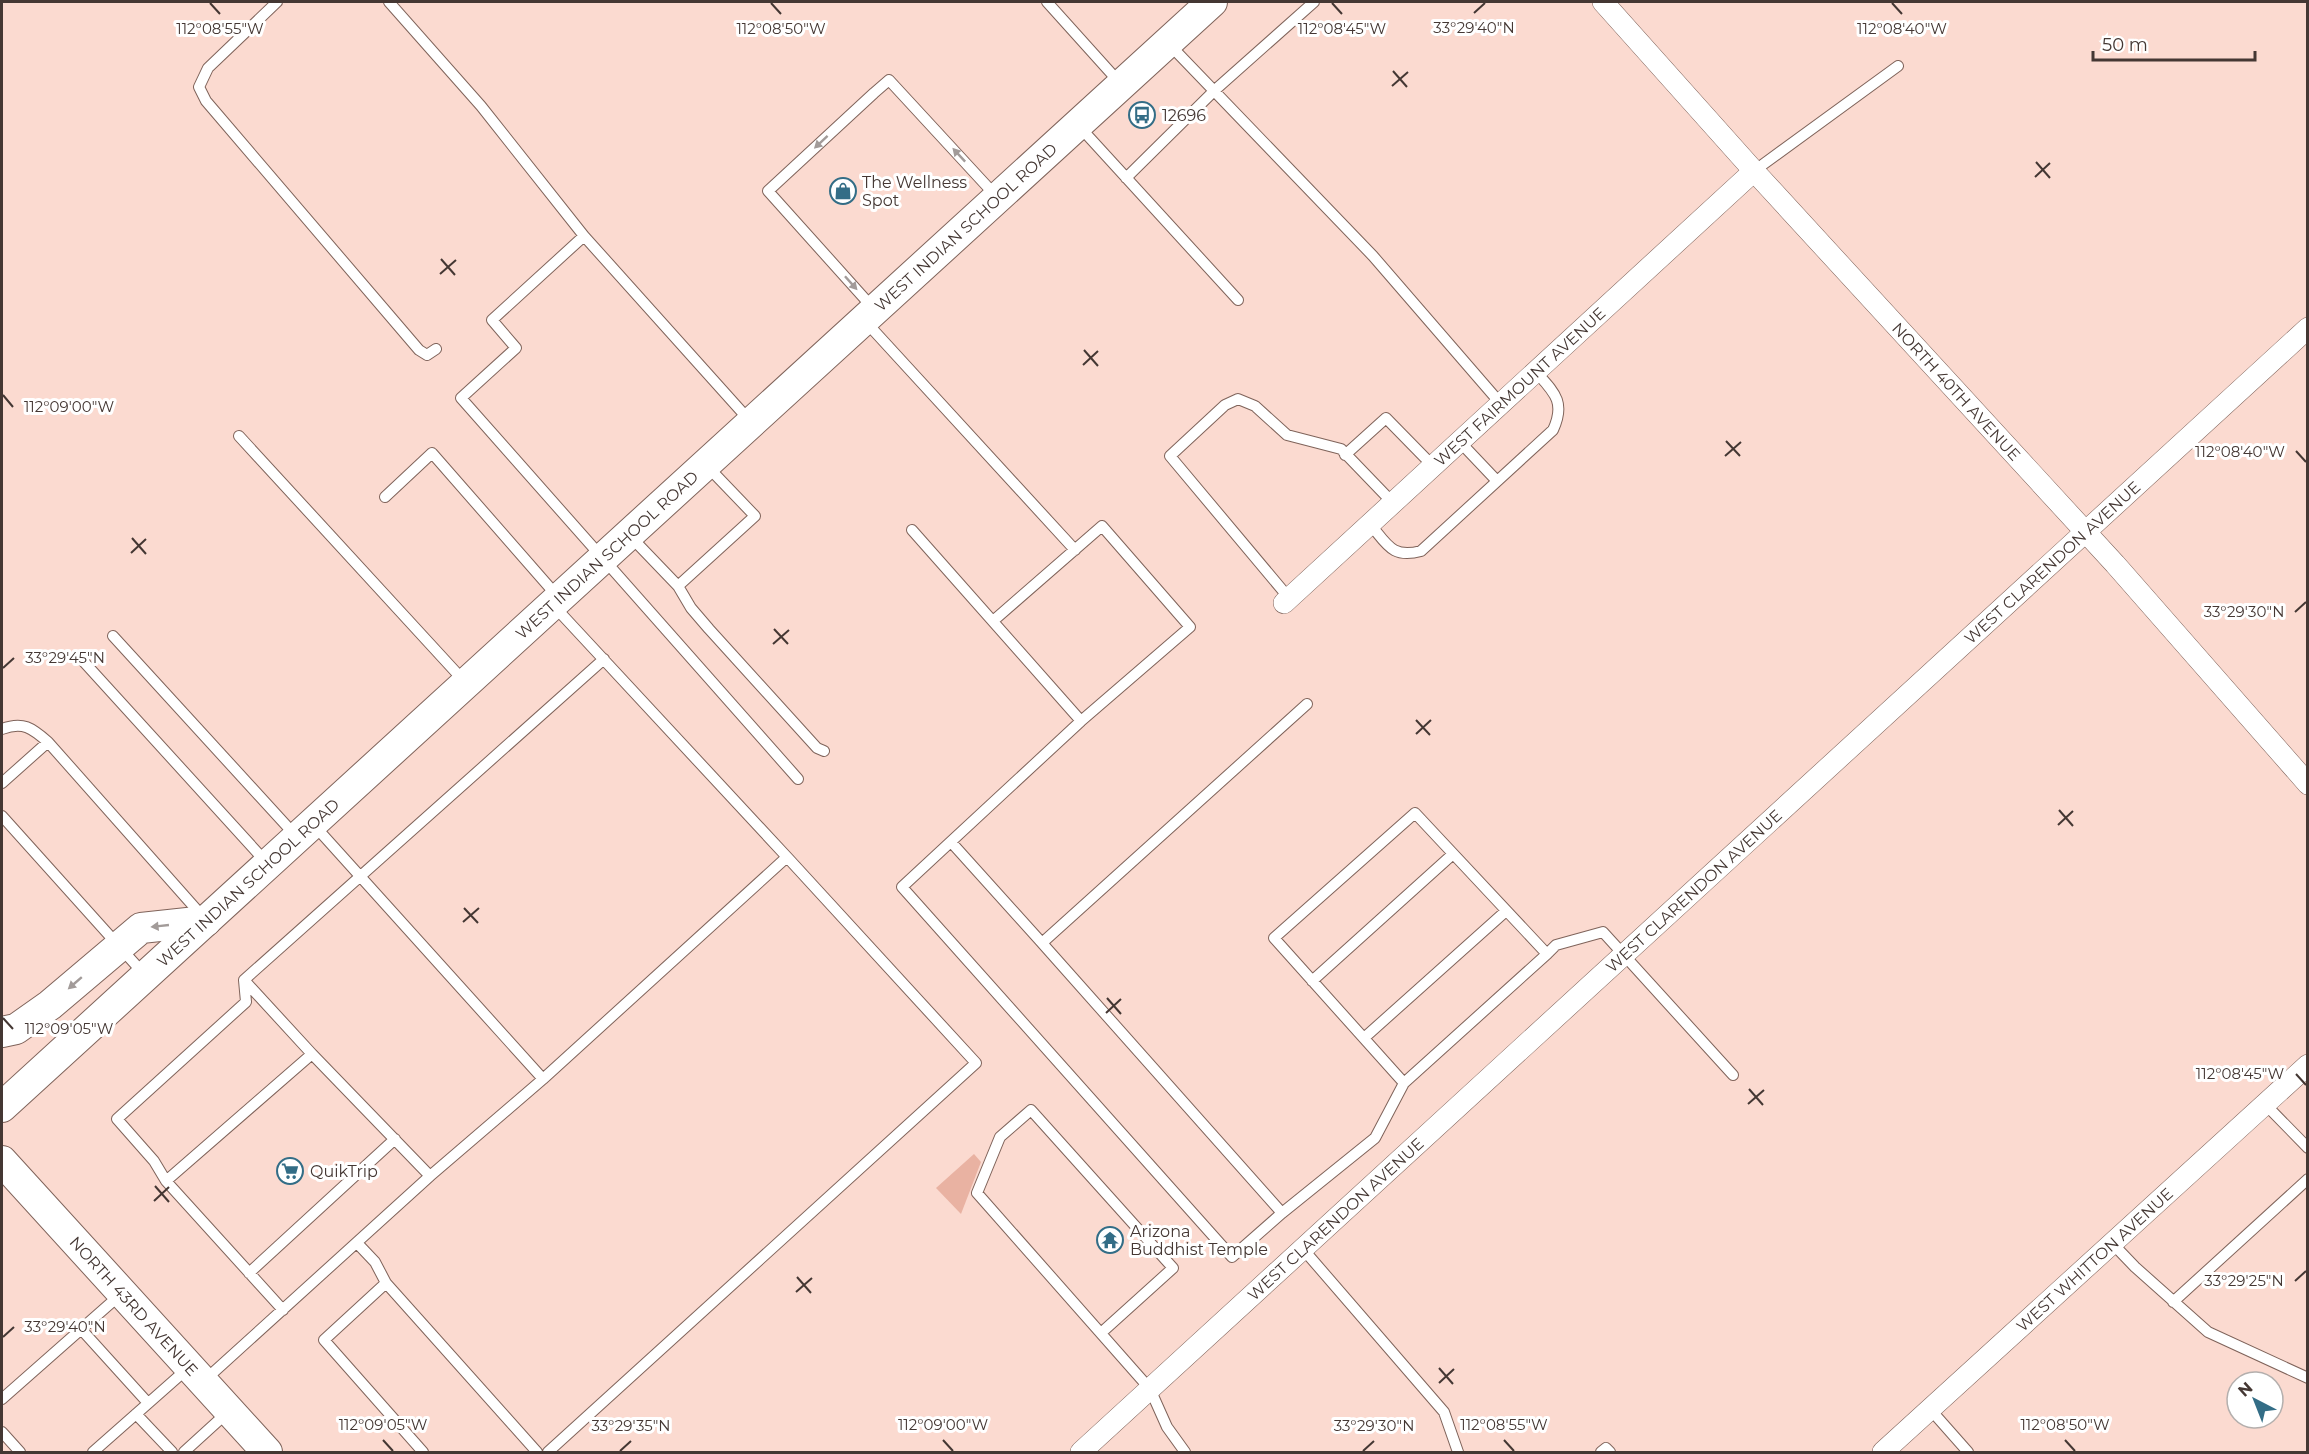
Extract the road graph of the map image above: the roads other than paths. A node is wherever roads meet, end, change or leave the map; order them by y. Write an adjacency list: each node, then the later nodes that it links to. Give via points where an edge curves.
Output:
1 (277, 2): 19 (lane, via 208,68 199,87 206,101 419,350 427,355)
2 (389, 2): 15 (lane, via 481,106)
3 (1047, 2): 9 (lane)
4 (1212, 2): 7 (main road, WEST INDIAN SCHOOL ROAD)
5 (1314, 2): 10 (lane)
6 (1603, 2): 12 (street, NORTH 40TH AVENUE)
7 (1168, 43): 9 (main road, WEST INDIAN SCHOOL ROAD); 10 (lane)
8 (1898, 66): 12 (lane)
9 (1122, 85): 11 (main road, WEST INDIAN SCHOOL ROAD)
10 (1215, 90): 13 (lane); 21 (lane, via 1373,256)
11 (1078, 125): 13 (lane); 14 (main road, WEST INDIAN SCHOOL ROAD)
12 (1754, 171): 20 (street, WEST FAIRMOUNT AVENUE); 33 (street, NORTH 40TH AVENUE)
13 (1126, 178): 16 (lane)
14 (998, 198): 17 (main road, WEST INDIAN SCHOOL ROAD); 17 (lane, one-way to 17, via 889,80 874,93 768,191)
15 (584, 236): 22 (lane); 36 (lane, via 492,320 516,348 461,398)
16 (1238, 300)
17 (870, 316): 22 (main road, WEST INDIAN SCHOOL ROAD); 35 (lane)
18 (2307, 328): 33 (street, WEST CLARENDON AVENUE)
19 (436, 349)
20 (1536, 372): 21 (street, WEST FAIRMOUNT AVENUE); 28 (lane, via 1558,400 1560,416 1553,430)
21 (1501, 404): 24 (street, WEST FAIRMOUNT AVENUE)
22 (752, 424): 26 (main road, WEST INDIAN SCHOOL ROAD)
23 (239, 436): 44 (lane)
24 (1460, 442): 27 (street, WEST FAIRMOUNT AVENUE); 28 (lane)
25 (1345, 455): 27 (lane, via 1386,418); 30 (lane); 38 (lane, via 1341,449 1287,435 1255,406 1238,399 1225,405 1170,456)
26 (707, 466): 34 (main road, WEST INDIAN SCHOOL ROAD); 37 (lane, via 755,516)
27 (1433, 466): 30 (street, WEST FAIRMOUNT AVENUE)
28 (1497, 481): 31 (lane, via 1421,551 1396,553)
29 (385, 497): 39 (lane, via 432,453)
30 (1393, 503): 31 (street, WEST FAIRMOUNT AVENUE)
31 (1370, 524): 38 (street, WEST FAIRMOUNT AVENUE)
32 (912, 530): 40 (lane)
33 (2086, 532): 52 (street, NORTH 40TH AVENUE); 65 (street, WEST CLARENDON AVENUE)
34 (630, 536): 36 (main road, WEST INDIAN SCHOOL ROAD); 37 (lane)
35 (1075, 550): 40 (lane); 46 (lane, via 1102,526 1190,627)
36 (603, 560): 39 (main road, WEST INDIAN SCHOOL ROAD); 50 (lane)
37 (678, 586): 49 (lane, via 708,629)
38 (1286, 601)
39 (556, 602): 42 (lane); 44 (main road, WEST INDIAN SCHOOL ROAD)
40 (993, 621): 46 (lane)
41 (113, 636): 54 (lane)
42 (603, 659): 57 (lane); 59 (lane)
43 (84, 662): 58 (lane)
44 (466, 683): 54 (main road, WEST INDIAN SCHOOL ROAD)
45 (1307, 704): 62 (lane)
46 (1081, 721): 55 (lane)
47 (2, 729): 48 (lane, via 28,725)
48 (48, 742): 51 (lane); 61 (lane)
49 (824, 751)
50 (798, 779)
51 (2, 783)
52 (2307, 784)
53 (2, 816): 63 (lane)
54 (305, 831): 58 (main road, WEST INDIAN SCHOOL ROAD); 59 (lane)
55 (951, 842): 62 (lane); 84 (lane, via 902,887 1232,1257)
56 (1453, 854): 60 (lane); 68 (lane); 68 (lane, via 1415,813 1274,938)
57 (787, 857): 74 (lane); 111 (lane, via 976,1063)
58 (268, 865): 61 (main road, WEST INDIAN SCHOOL ROAD)
59 (361, 876): 67 (lane); 74 (lane)
60 (1506, 911): 64 (lane); 70 (lane)
61 (206, 921): 63 (main road, one-way to 63, via 141,928); 66 (main road, WEST INDIAN SCHOOL ROAD)
62 (1042, 943): 84 (lane)
63 (119, 945): 66 (lane); 69 (main road, one-way to 69, via 50,1005 16,1029)
64 (1547, 954): 65 (lane, via 1556,945 1603,932); 75 (lane)
65 (1624, 955): 73 (lane); 87 (street, WEST CLARENDON AVENUE)
66 (146, 975): 77 (main road, WEST INDIAN SCHOOL ROAD)
67 (244, 980): 71 (lane); 83 (lane, via 246,1002 117,1119)
68 (1312, 981): 70 (lane)
69 (2, 1032)
70 (1364, 1038): 75 (lane)
71 (312, 1054): 78 (lane); 83 (lane)
72 (2307, 1065): 76 (street, WEST WHITTON AVENUE)
73 (1733, 1075)
74 (543, 1078): 81 (lane)
75 (1404, 1083): 84 (lane, via 1375,1138)
76 (2265, 1104): 79 (lane); 86 (street, WEST WHITTON AVENUE)
77 (2, 1107)
78 (395, 1139): 81 (lane); 88 (lane)
79 (2307, 1148)
80 (2, 1161): 90 (main road, NORTH 43RD AVENUE)
81 (430, 1176): 85 (lane)
82 (2307, 1179): 91 (lane)
83 (166, 1181): 88 (lane)
84 (1282, 1213)
85 (357, 1243): 89 (lane, via 375,1262); 92 (lane)
86 (2112, 1243): 91 (lane); 100 (street, WEST WHITTON AVENUE)
87 (1303, 1249): 97 (street, WEST CLARENDON AVENUE); 114 (lane, via 1444,1412)
88 (249, 1273): 92 (lane)
89 (386, 1283): 109 (lane, via 324,1340); 110 (lane)
90 (122, 1293): 93 (lane); 95 (main road, NORTH 43RD AVENUE)
91 (2173, 1302): 96 (lane, via 2208,1332)
92 (283, 1310): 95 (lane)
93 (81, 1329): 98 (lane); 99 (lane)
94 (1101, 1333): 94 (lane, via 977,1194 1000,1137 1031,1110 1173,1268); 97 (lane)
95 (196, 1375): 99 (lane); 101 (main road, NORTH 43RD AVENUE)
96 (2307, 1378)
97 (1150, 1389): 112 (street, WEST CLARENDON AVENUE); 113 (lane, via 1167,1427)
98 (2, 1399)
99 (148, 1403): 102 (lane)
100 (1930, 1409): 117 (street, WEST WHITTON AVENUE); 118 (lane)
101 (229, 1411): 107 (lane); 108 (main road, NORTH 43RD AVENUE)
102 (136, 1414): 105 (lane); 106 (lane)
103 (2, 1432): 104 (lane)
104 (20, 1452)
105 (93, 1452)
106 (172, 1452)
107 (184, 1452)
108 (267, 1452)
109 (423, 1452)
110 (537, 1452)
111 (548, 1452)
112 (1081, 1452)
113 (1185, 1452)
114 (1458, 1452)
115 (1601, 1452): 116 (lane, via 1606,1448)
116 (1610, 1452)
117 (1883, 1452)
118 (1968, 1452)

